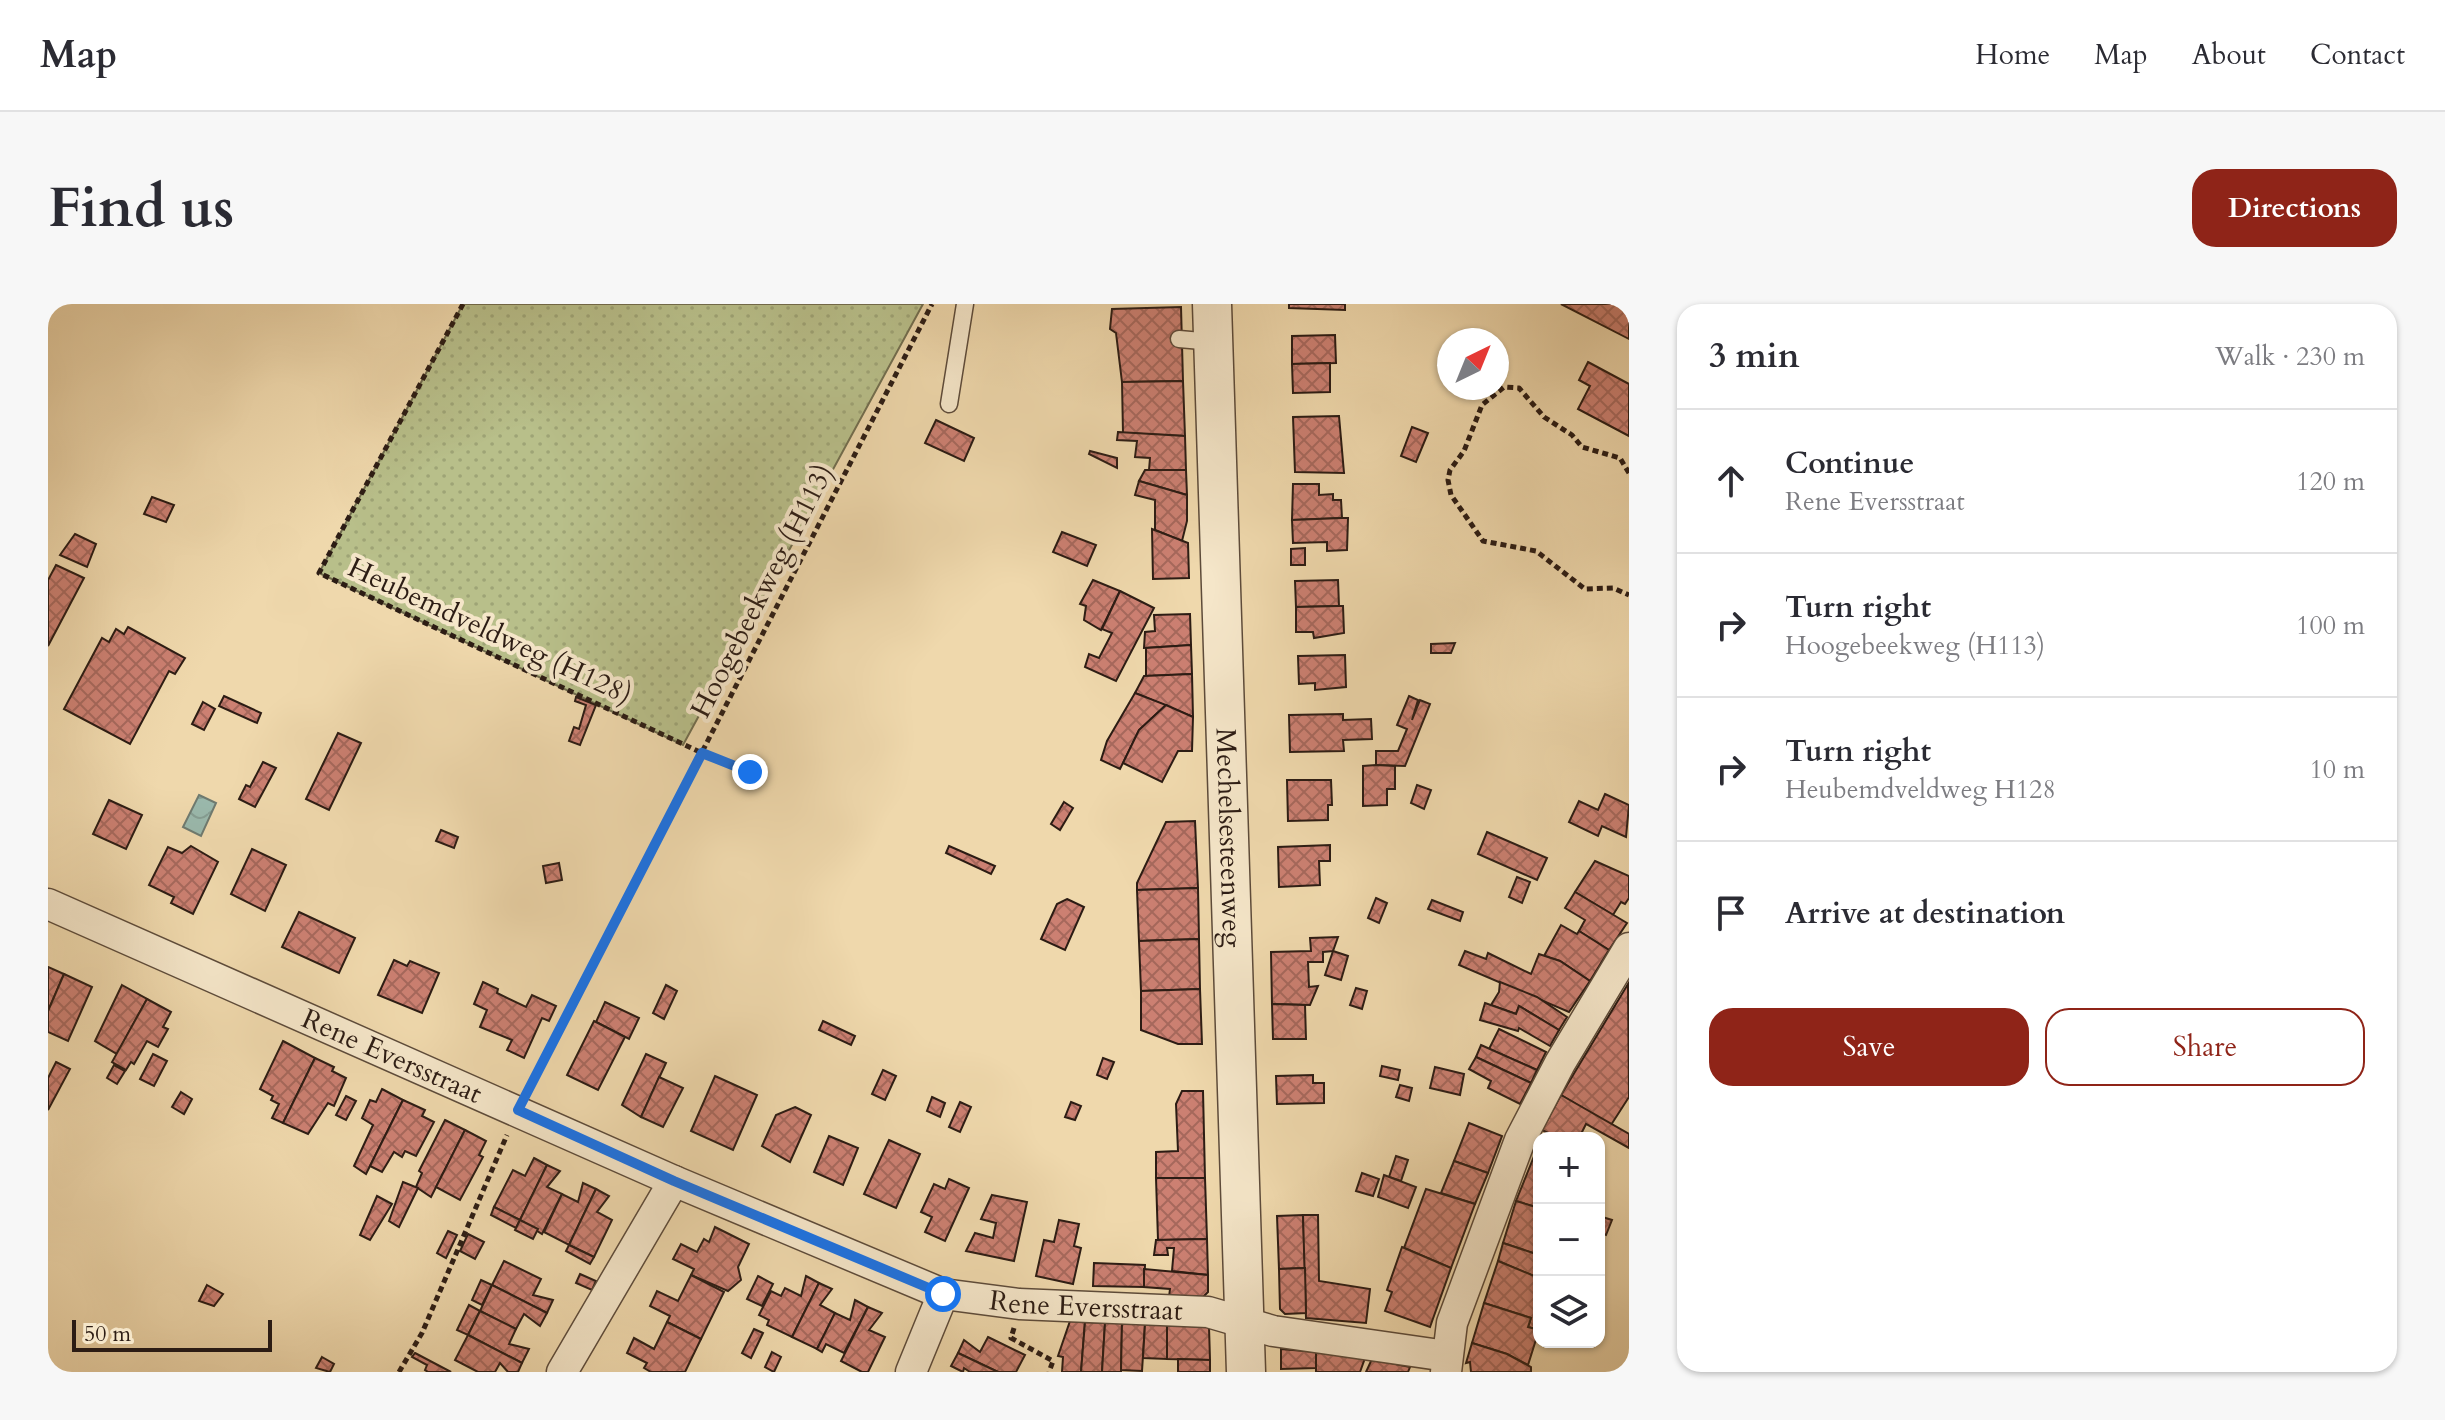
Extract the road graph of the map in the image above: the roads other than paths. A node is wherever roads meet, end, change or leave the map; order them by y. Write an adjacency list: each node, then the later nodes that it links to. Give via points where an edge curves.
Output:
1 (965, 304): 3 (lane)
2 (1212, 304): 8 (street, Mechelsesteenweg, via 1196,340)
3 (949, 404)
4 (48, 904): 6 (street, Rene Eversstraat)
5 (1629, 948): 9 (street, via 1520,1140 1452,1323)
6 (674, 1181): 7 (street, Rene Eversstraat); 10 (street)
7 (943, 1294): 8 (street, Rene Eversstraat, via 1019,1304 1208,1312); 11 (street)
8 (1245, 1322): 9 (street, Rene Eversstraat); 12 (street, Mechelsesteenweg)
9 (1446, 1364)
10 (562, 1372)
11 (911, 1372)
12 (1246, 1372)

